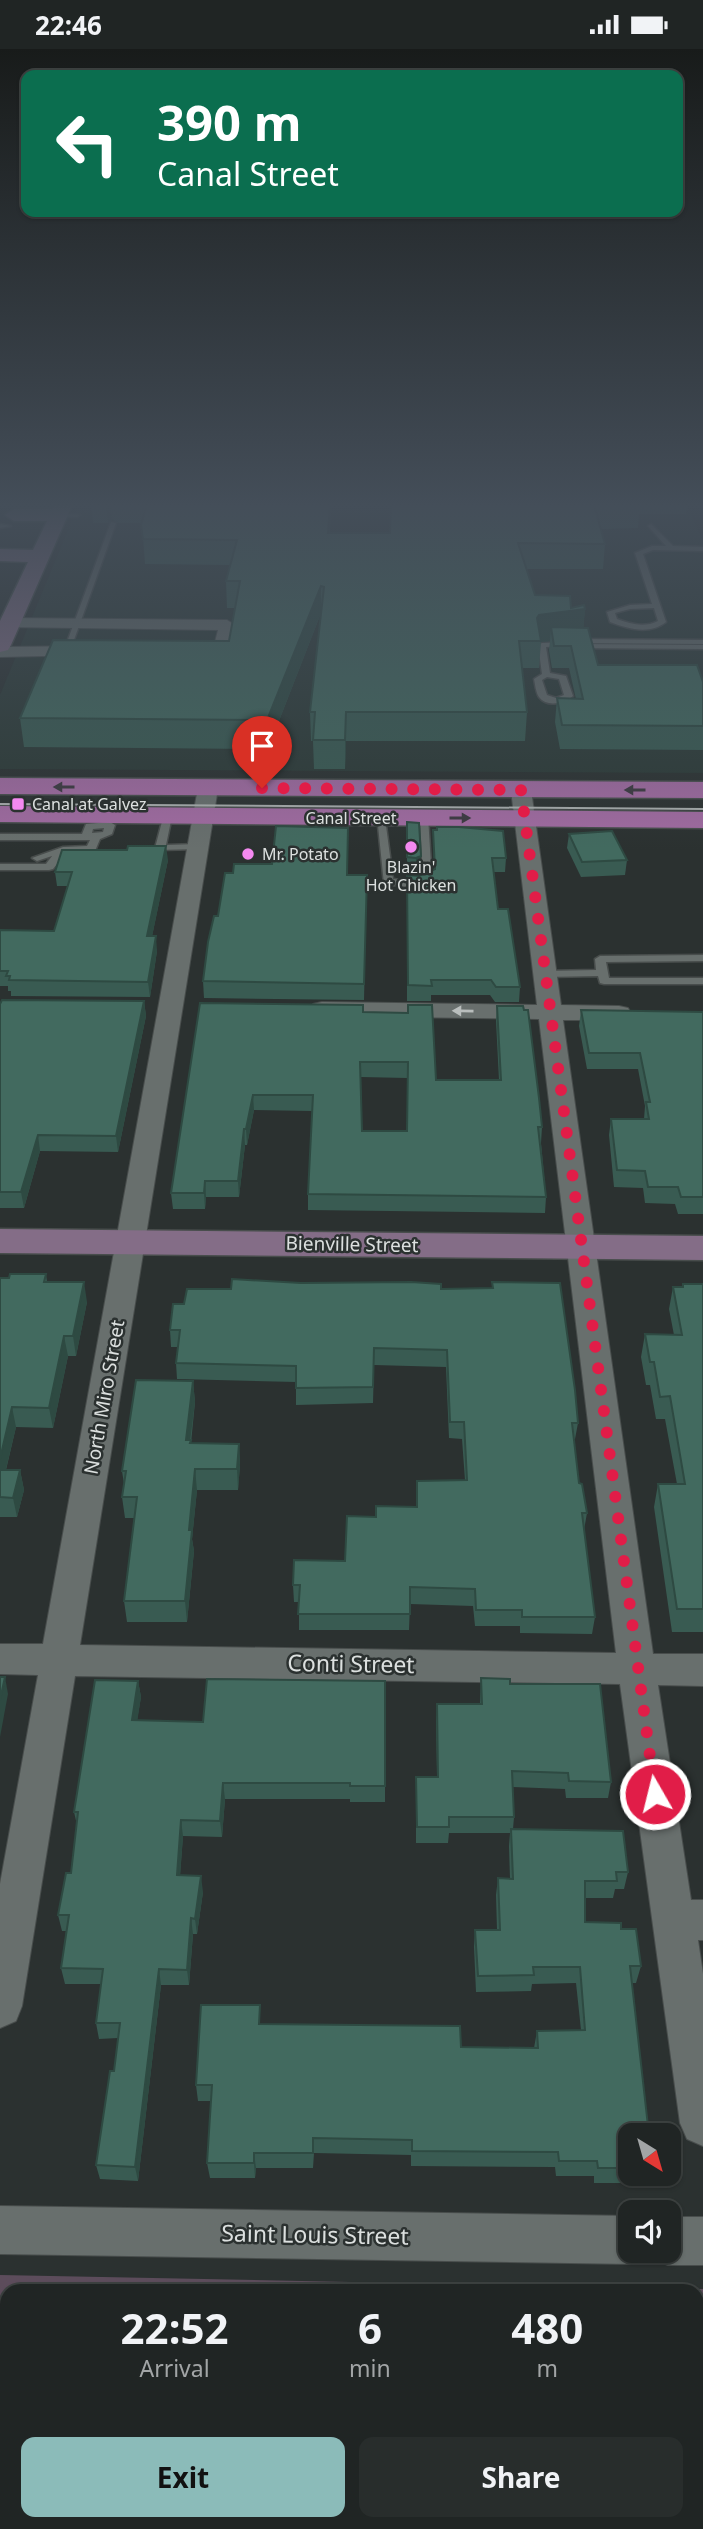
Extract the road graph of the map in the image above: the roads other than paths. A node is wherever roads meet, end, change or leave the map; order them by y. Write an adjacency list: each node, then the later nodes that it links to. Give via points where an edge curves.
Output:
1 (79, 619): 5 (lane)
2 (612, 619): 3 (lane, via 630,628 655,627)
3 (661, 619)
4 (5, 623): 5 (street); 6 (street)
5 (77, 624): 8 (lane); 10 (street, via 227,625 221,651)
6 (0, 645)
7 (703, 645): 12 (lane, via 568,641 542,645)
8 (66, 651): 9 (street); 11 (street)
9 (105, 651)
10 (170, 651)
11 (0, 652)
12 (546, 675)
13 (0, 786): 14 (main road, Canal Street, one-way to 13)
14 (160, 787): 17 (main road); 18 (main road, Canal Street)
15 (521, 790): 16 (main road, Canal Street, one-way to 15); 18 (main road, Canal Street); 21 (street)
16 (703, 790)
17 (160, 816): 18 (main road, Canal Street); 23 (main road, Canal Street)
18 (203, 817): 19 (main road, Canal Street); 36 (street, North Miro Street)
19 (380, 818): 20 (main road, Canal Street); 20 (lane, via 388,882 418,885 428,880)
20 (425, 818): 21 (main road, Canal Street, one-way to 21)
21 (524, 819): 22 (main road, Canal Street); 29 (street)
22 (703, 820)
23 (101, 825): 24 (main road, Canal Street); 25 (lane, via 91,849)
24 (1, 833)
25 (62, 850): 25 (lane, via 39,849); 26 (lane, via 49,867)
26 (0, 867)
27 (703, 958): 28 (lane, via 600,959)
28 (603, 972): 29 (lane); 30 (lane, via 604,981)
29 (545, 974): 32 (street)
30 (703, 981)
31 (293, 1009): 32 (street, one-way to 31)
32 (550, 1013): 33 (street); 37 (street)
33 (647, 1013)
34 (0, 1241): 36 (street, Bienville Street)
35 (703, 1248): 37 (street, Bienville Street)
36 (129, 1251): 37 (street, Bienville Street); 38 (street, Bienville Street); 41 (street, North Miro Street)
37 (582, 1256): 39 (street, Bienville Street); 42 (street)
38 (0, 1260)
39 (703, 1267)
40 (0, 1659): 41 (street, Conti Street)
41 (59, 1660): 42 (street, Conti Street); 45 (street, North Miro Street)
42 (637, 1669): 43 (street, Conti Street); 44 (street)
43 (703, 1669)
44 (688, 1920): 46 (street)
45 (0, 2006)
46 (703, 2123)
47 (0, 2230): 48 (street, Saint Louis Street)
48 (618, 2240)
49 (681, 2241): 50 (street)
50 (703, 2241)

